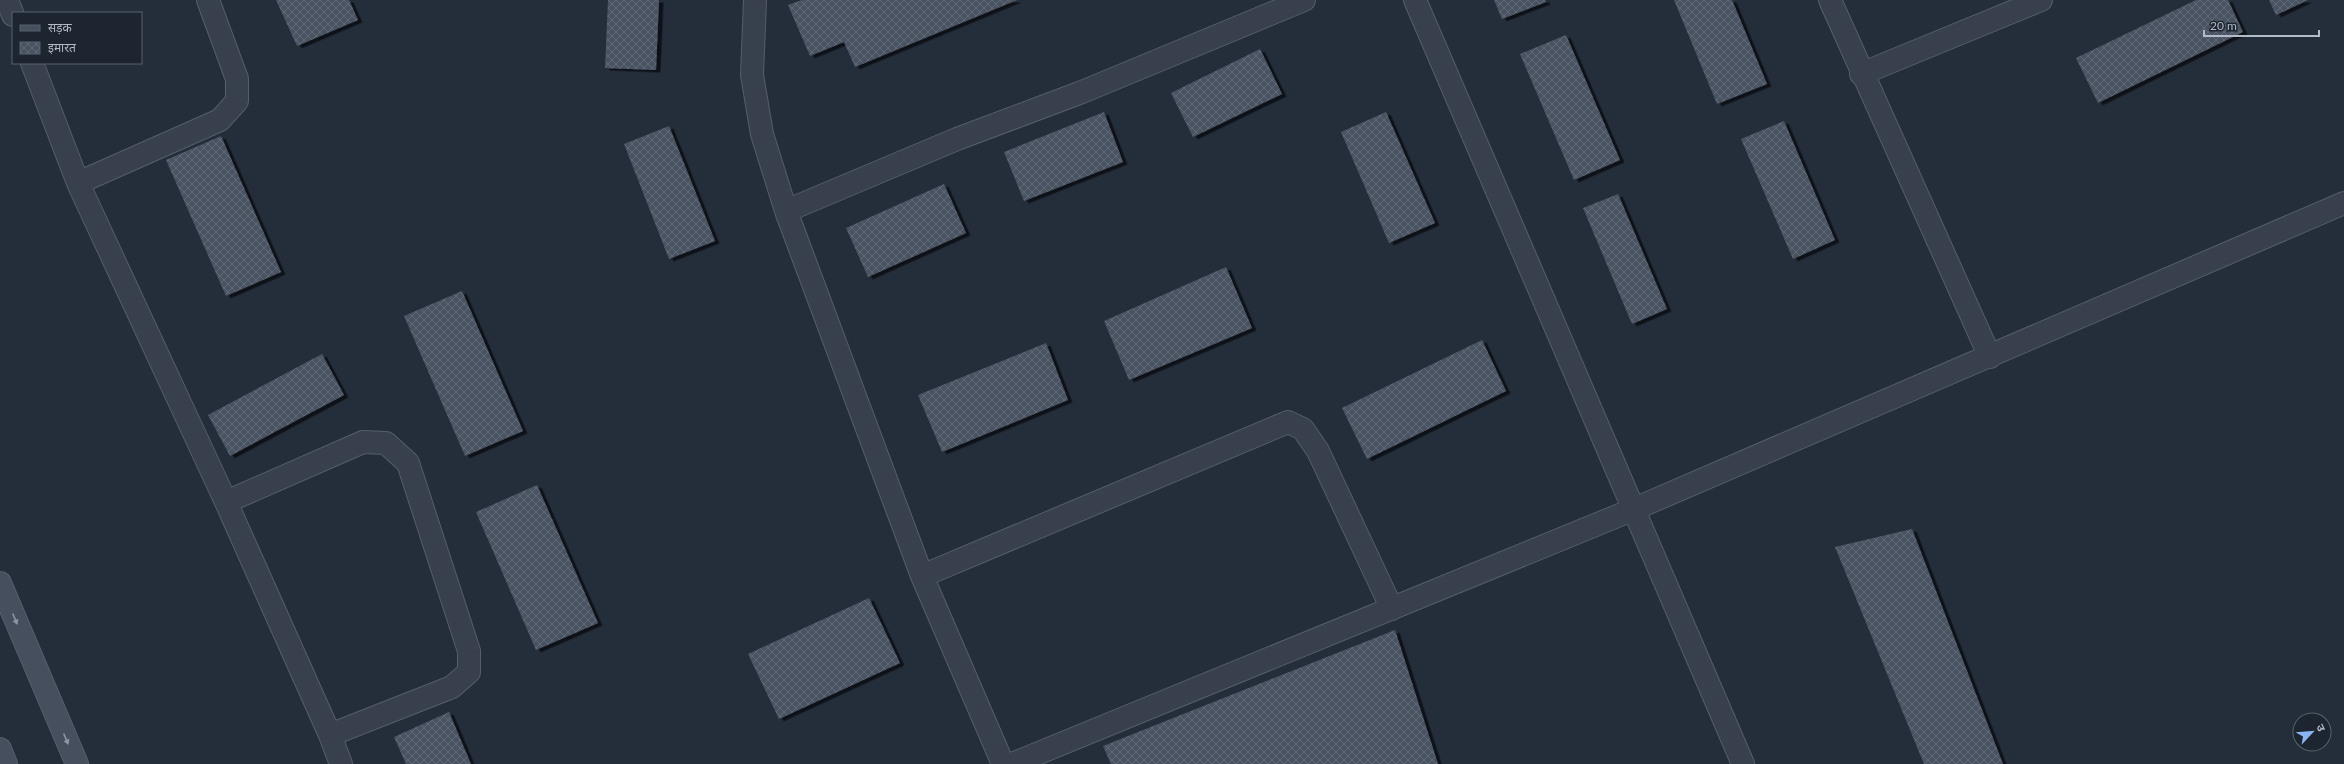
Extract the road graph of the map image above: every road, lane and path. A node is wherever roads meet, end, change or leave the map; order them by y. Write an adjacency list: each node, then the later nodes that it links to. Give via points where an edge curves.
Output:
1 (7, 0): 8 (street)
2 (208, 0): 11 (street, via 237,79 237,101 220,120)
3 (755, 0): 13 (street, via 752,75 762,134)
4 (1304, 0): 13 (street, via 1082,92 957,139)
5 (1414, 0): 16 (street)
6 (1830, 0): 10 (street)
7 (2041, 0): 10 (street)
8 (12, 12)
9 (32, 64): 11 (street)
10 (1861, 74): 14 (street)
11 (78, 183): 15 (street)
12 (2344, 203): 14 (street)
13 (786, 211): 17 (street)
14 (1990, 357): 16 (street)
15 (226, 502): 20 (street); 20 (street, via 363,442 386,443 408,463 469,651 469,672 452,687)
16 (1632, 510): 19 (street); 27 (street)
17 (922, 576): 19 (street, via 1288,422 1303,429 1318,451); 25 (street)
18 (0, 583): 23 (main road, one-way to 23)
19 (1392, 609): 26 (street)
20 (330, 735): 24 (street)
21 (0, 749): 22 (main road)
22 (6, 764)
23 (77, 764)
24 (340, 764)
25 (1003, 764)
26 (1012, 764)
27 (1743, 764)

